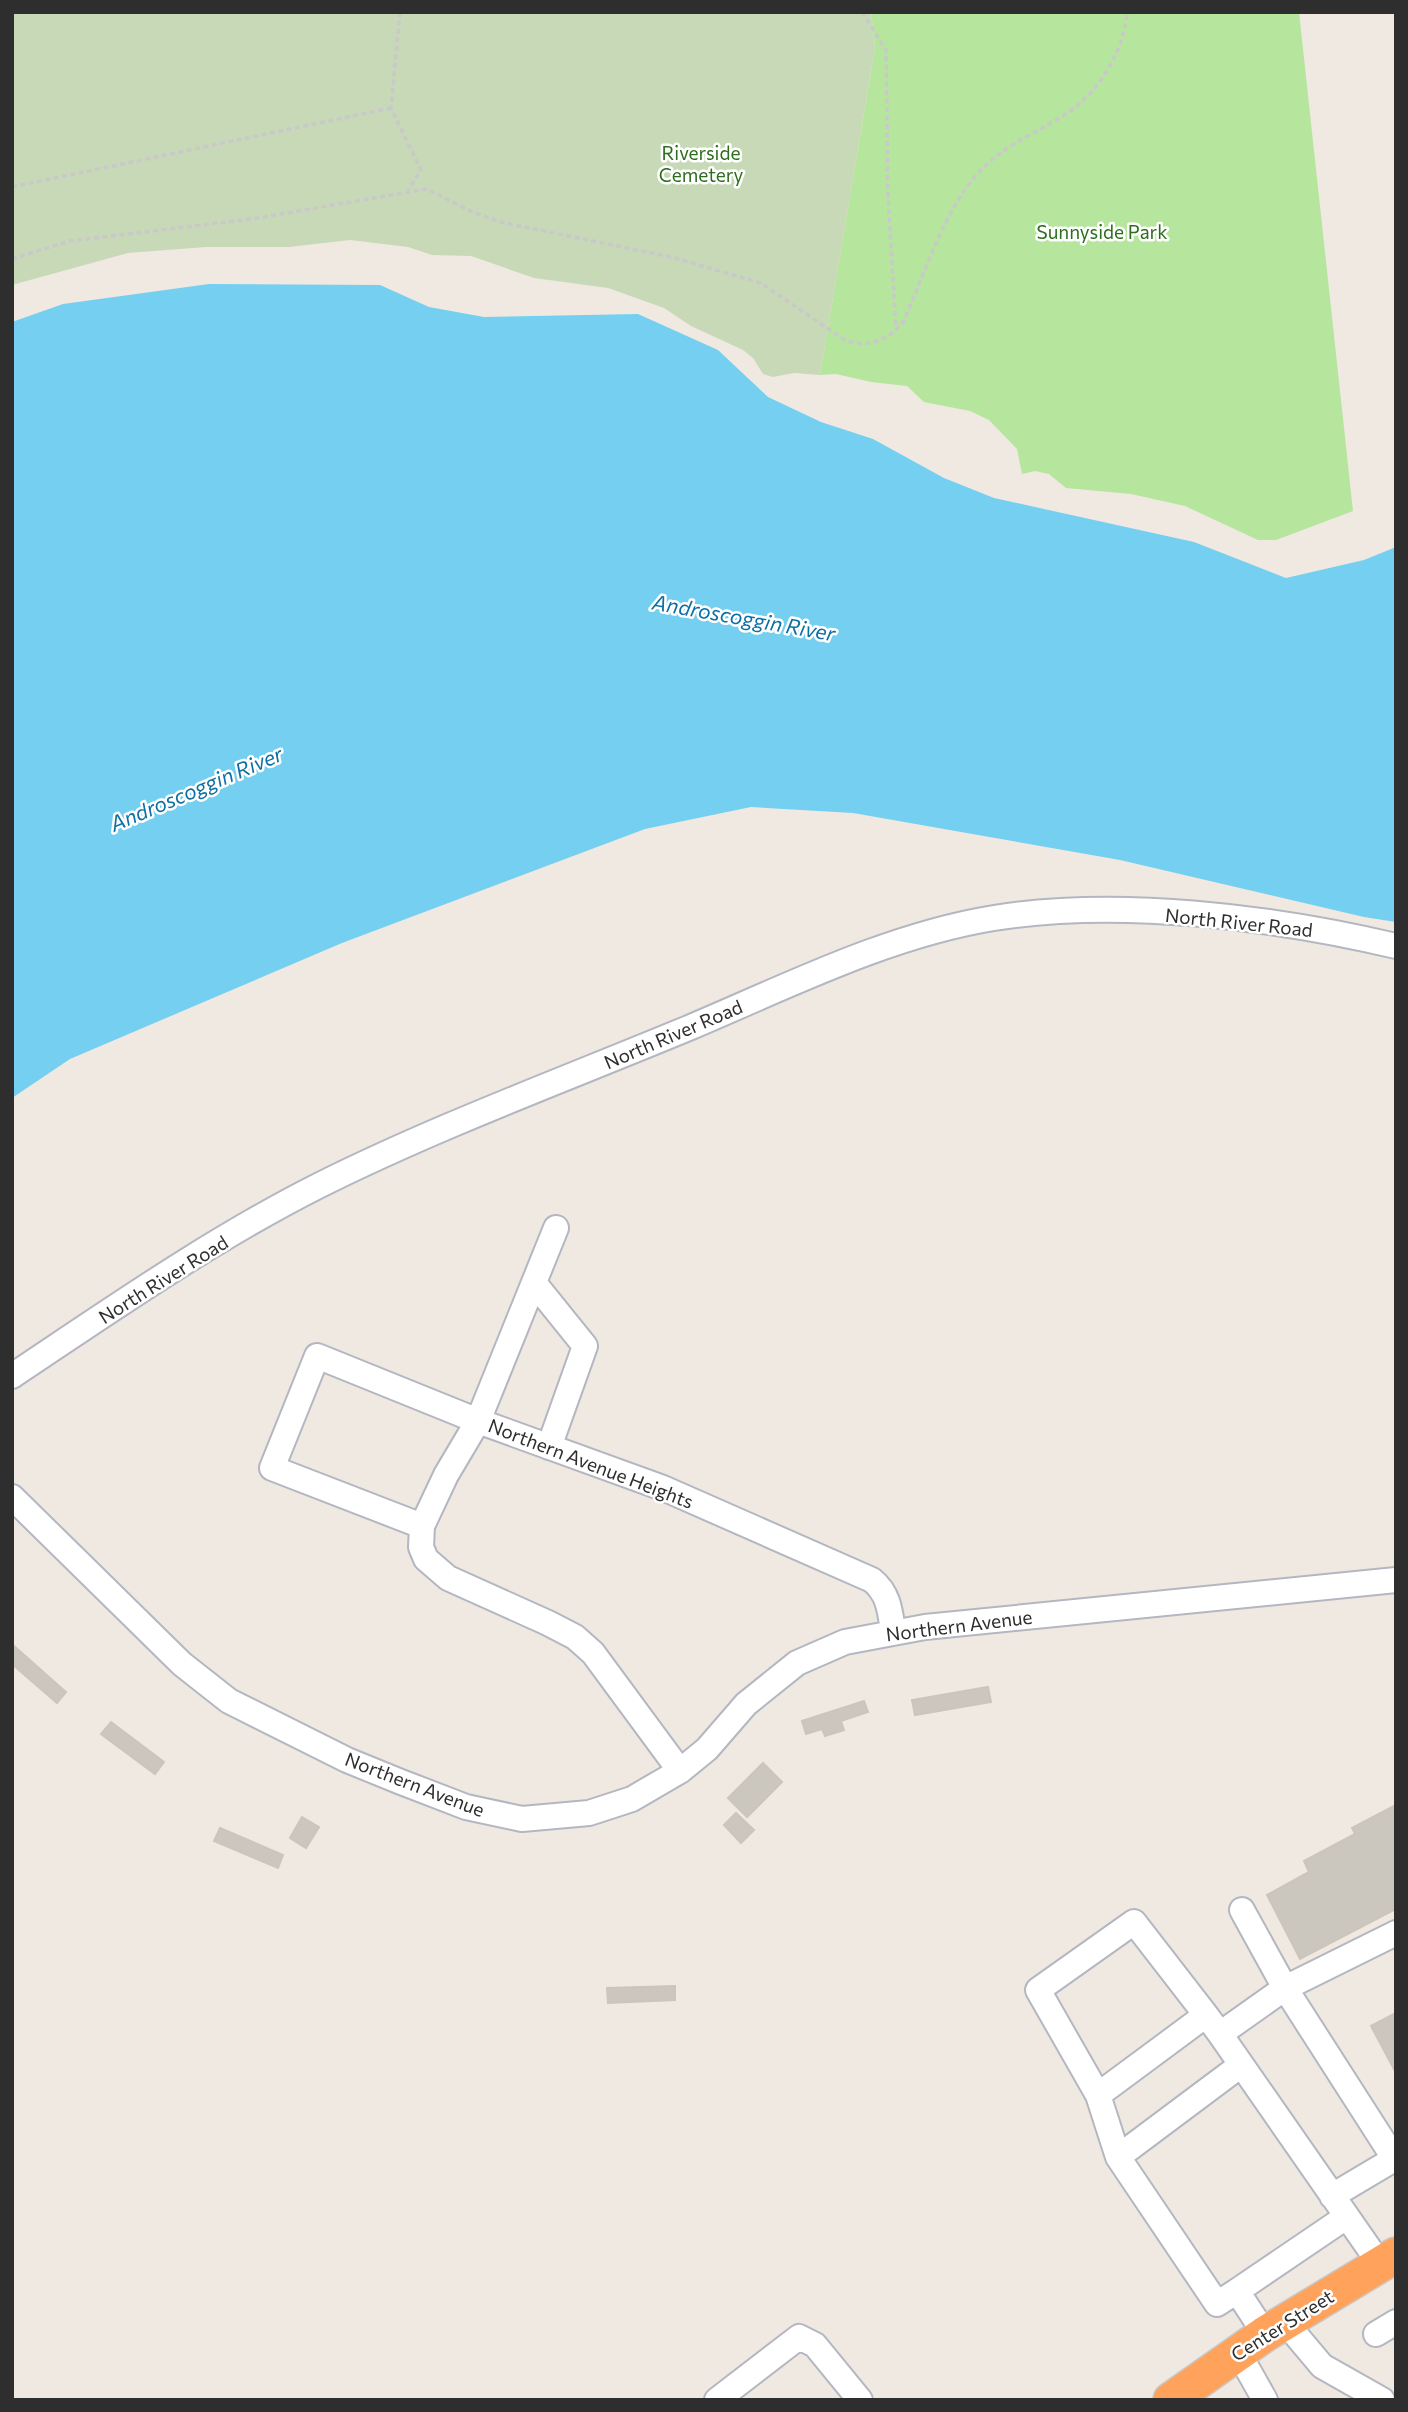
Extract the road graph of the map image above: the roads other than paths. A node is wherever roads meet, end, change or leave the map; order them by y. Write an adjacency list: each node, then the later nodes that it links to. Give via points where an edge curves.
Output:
1 (1396, 946): 4 (street, North River Road, via 1263,922 1083,910 993,919 914,938 589,1069 319,1186 208,1249)
2 (556, 1228): 3 (street)
3 (535, 1284): 5 (street); 6 (street, via 585,1346)
4 (12, 1376)
5 (478, 1421): 6 (street, Northern Avenue Heights); 8 (street, Northern Avenue Heights); 8 (street, via 317,1356 272,1468)
6 (549, 1447): 10 (street, Northern Avenue Heights, via 663,1488 872,1580 888,1603)
7 (12, 1497): 11 (street, Northern Avenue, via 206,1685 280,1728 401,1782 478,1810 533,1819 589,1813 632,1799)
8 (422, 1526): 11 (street, via 421,1547 434,1569 566,1632 593,1653)
9 (1396, 1580): 10 (street, Northern Avenue)
10 (893, 1632): 11 (street, Northern Avenue, via 845,1642 797,1663 746,1703 707,1749)
11 (680, 1771)
12 (1242, 1910): 14 (street)
13 (1396, 1933): 14 (street)
14 (1285, 1988): 15 (street); 19 (street)
15 (1213, 2025): 16 (street); 17 (street); 17 (street, via 1134,1922 1038,1990)
16 (1241, 2065): 18 (street); 20 (street)
17 (1098, 2095): 18 (street)
18 (1118, 2157): 23 (street, via 1217,2304)
19 (1395, 2158): 20 (street)
20 (1332, 2196): 21 (street)
21 (1346, 2217): 22 (street); 23 (street)
22 (1388, 2260): 24 (highway, Center Street)
23 (1237, 2291): 24 (street)
24 (1263, 2336): 27 (highway, Center Street); 28 (street); 29 (street)
25 (717, 2400): 26 (street, via 799,2337 815,2346)
26 (860, 2400)
27 (1171, 2400)
28 (1265, 2400)
29 (1382, 2400)

